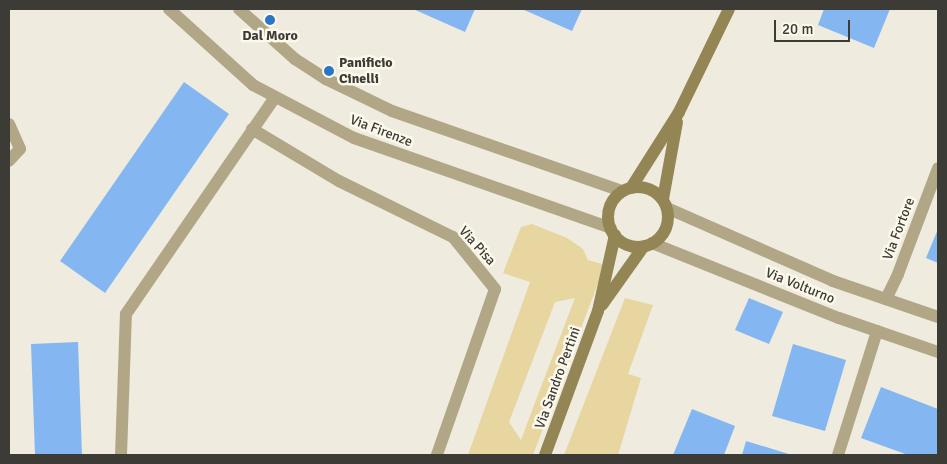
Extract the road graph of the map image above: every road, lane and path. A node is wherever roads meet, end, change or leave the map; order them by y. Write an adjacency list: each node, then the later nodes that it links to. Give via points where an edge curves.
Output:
1 (169, 9): 4 (street, Via Firenze, via 253,85)
2 (239, 9): 10 (street, Via Firenze, via 295,59 326,79 392,111)
3 (729, 9): 5 (main road, Via Sandro Pertini)
4 (275, 96): 7 (street); 12 (street, Via Firenze, via 354,138)
5 (679, 112): 10 (main road, Via Sandro Pertini); 11 (main road, Via Sandro Pertini)
6 (9, 124): 8 (street, via 20,149)
7 (252, 129): 19 (street, via 126,314); 20 (street, Via Pisa, via 339,181 453,237 495,289)
8 (9, 161)
9 (938, 168): 14 (street, Via Fortore)
10 (627, 189): 11 (main road, via 649,189); 12 (main road, Via Sandro Pertini, via 610,207 608,221)
11 (665, 204): 13 (main road, Via Sandro Pertini, via 668,214 666,228); 14 (street, Via Volturno, via 833,280)
12 (613, 232): 13 (main road, via 628,245); 15 (main road, Via Sandro Pertini)
13 (648, 245): 15 (main road, Via Sandro Pertini); 17 (street, Via Volturno)
14 (886, 299): 16 (street, Via Volturno)
15 (598, 311): 21 (main road, Via Sandro Pertini)
16 (938, 317)
17 (878, 331): 18 (street, Via Volturno); 22 (street)
18 (938, 352)
19 (122, 455)
20 (437, 455)
21 (545, 455)
22 (838, 455)

